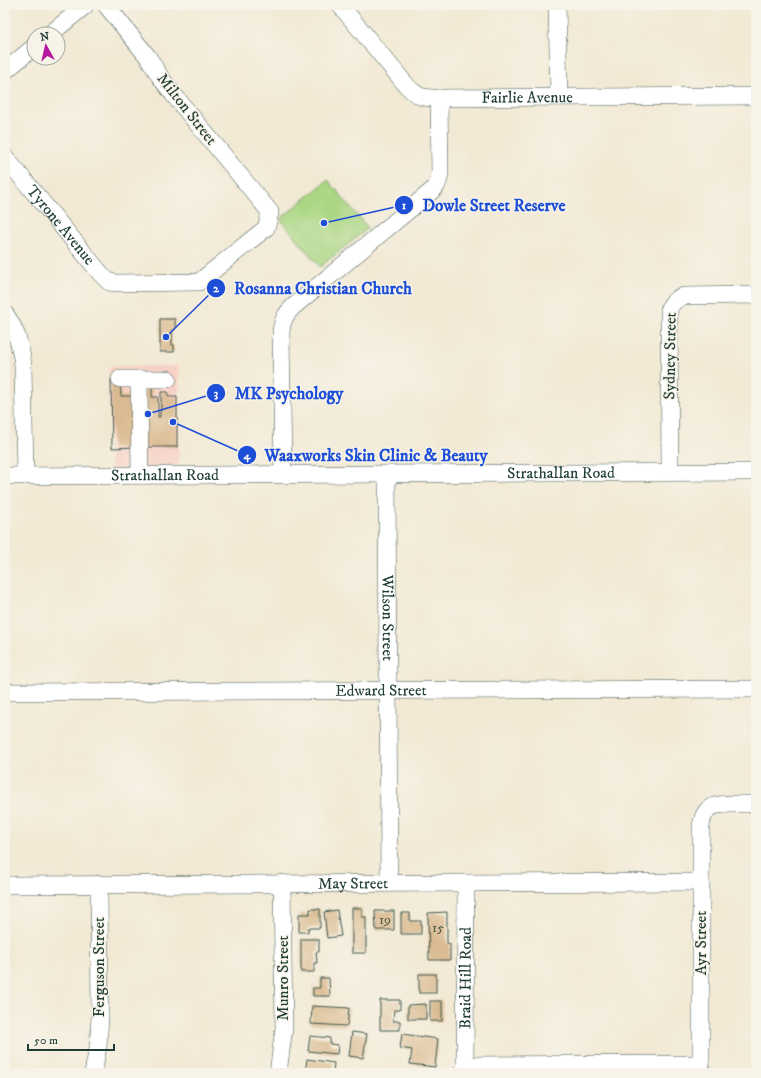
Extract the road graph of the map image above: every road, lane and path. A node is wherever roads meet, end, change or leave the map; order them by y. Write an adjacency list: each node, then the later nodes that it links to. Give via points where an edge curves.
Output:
1 (86, 5): 5 (street)
2 (106, 5): 12 (street, Milton Street, via 148,57 173,94 270,212 266,228 199,282 117,283 109,282)
3 (340, 5): 10 (street, Fairlie Avenue, via 413,92 421,97)
4 (557, 5): 9 (street)
5 (60, 26)
6 (26, 54): 7 (street)
7 (5, 71)
8 (756, 96): 9 (street, Fairlie Avenue)
9 (559, 97): 10 (street, Fairlie Avenue)
10 (440, 98): 20 (street, via 440,175 434,190 294,306 283,320)
11 (5, 158): 12 (street, Tyrone Avenue)
12 (101, 274)
13 (756, 295): 18 (street, Sydney Street, via 684,296 674,301 669,308)
14 (5, 314): 24 (street, via 16,333 22,354)
15 (120, 379): 16 (street)
16 (139, 379): 17 (street); 22 (street)
17 (168, 379)
18 (670, 472): 19 (street, Strathallan Road); 21 (street, Strathallan Road)
19 (756, 472)
20 (283, 474): 21 (street, Strathallan Road); 22 (street, Strathallan Road)
21 (387, 474): 26 (street, Wilson Street)
22 (140, 475): 24 (street, Strathallan Road)
23 (5, 476): 24 (street, Strathallan Road)
24 (24, 476)
25 (756, 689): 26 (street, Edward Street)
26 (388, 690): 27 (street, Edward Street); 31 (street, Wilson Street)
27 (5, 692)
28 (756, 804): 29 (street, Ayr Street, via 718,804 704,813 701,826)
29 (701, 882): 32 (street, May Street); 36 (street, Ayr Street)
30 (282, 883): 31 (street, May Street); 33 (street, May Street); 38 (street, Munro Street, via 284,1028)
31 (389, 883): 32 (street, May Street)
32 (466, 883): 35 (street, Braid Hill Road)
33 (100, 884): 34 (street, May Street); 37 (street, Ferguson Street, via 100,1017)
34 (5, 885)
35 (465, 1069): 36 (street)
36 (701, 1069)
37 (94, 1073)
38 (278, 1073)

